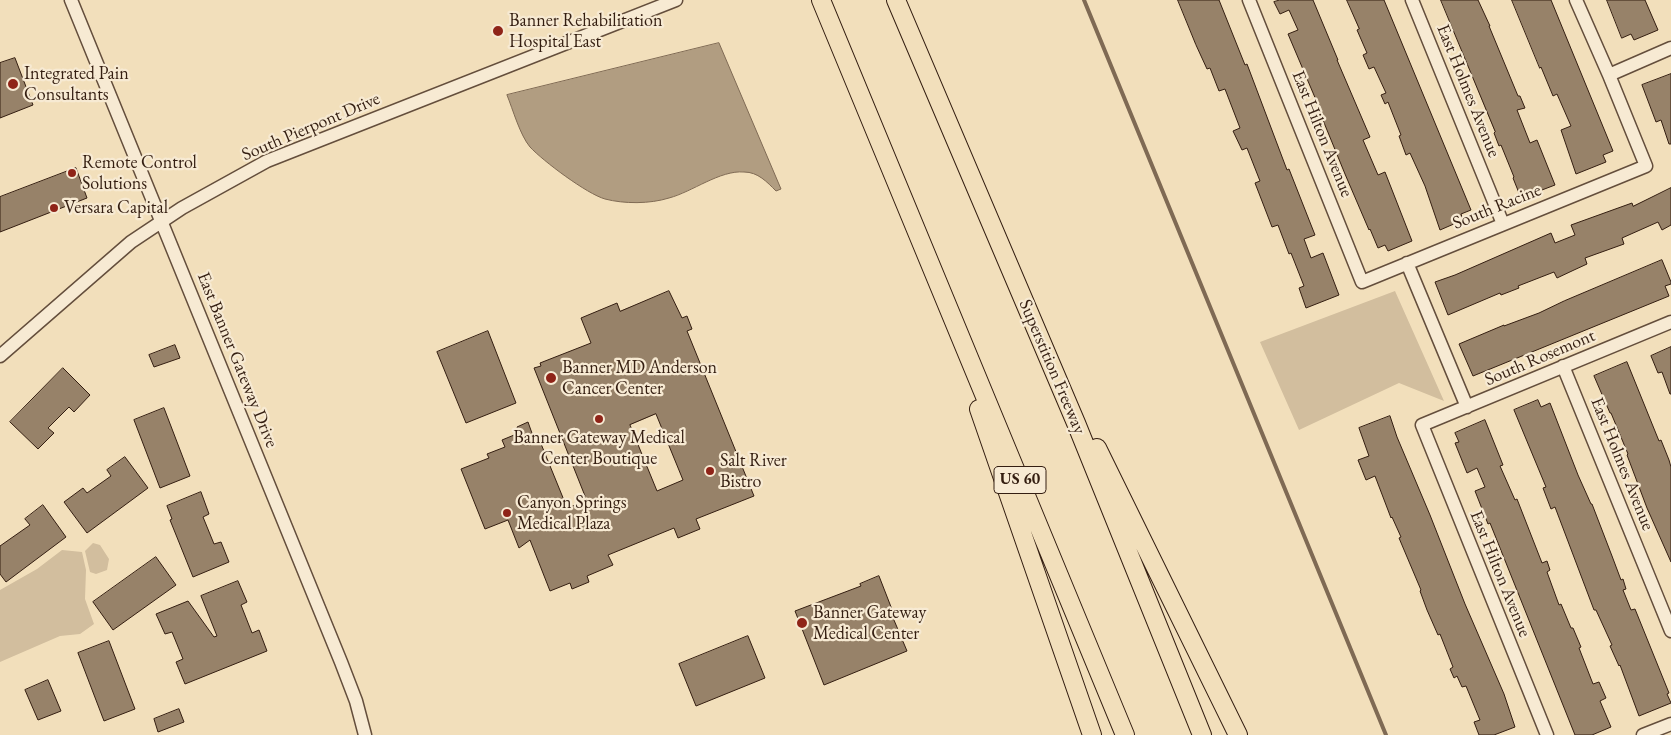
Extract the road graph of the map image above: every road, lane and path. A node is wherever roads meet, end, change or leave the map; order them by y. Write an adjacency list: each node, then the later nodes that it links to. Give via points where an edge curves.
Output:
1 (71, 0): 10 (street, East Banner Gateway Drive)
2 (676, 0): 10 (street, South Pierpont Drive, via 299,148 259,166)
3 (822, 0): 12 (highway, US 60)
4 (896, 0): 19 (highway, Superstition Freeway)
5 (1249, 0): 14 (street, East Hilton Avenue)
6 (1412, 0): 11 (street, East Holmes Avenue)
7 (1576, 0): 9 (street)
8 (1671, 48): 9 (street)
9 (1609, 75): 11 (street, South Racine, via 1646,166)
10 (162, 222): 16 (street, South Pierpont Drive, via 121,250); 23 (street, East Banner Gateway Drive, via 356,701)
11 (1503, 224): 13 (street, South Racine)
12 (914, 225): 24 (highway); 25 (highway, US 60)
13 (1407, 263): 14 (street, South Racine); 18 (street)
14 (1362, 282)
15 (1671, 322): 17 (street, South Rosemont)
16 (0, 356)
17 (1564, 366): 18 (street, South Rosemont); 21 (street, East Holmes Avenue)
18 (1467, 407): 20 (street, South Rosemont)
19 (1076, 423): 26 (highway, Superstition Freeway); 27 (highway, via 1095,445)
20 (1422, 425): 28 (street, East Hilton Avenue)
21 (1671, 631)
22 (1671, 724): 29 (street)
23 (365, 735)
24 (1092, 735)
25 (1125, 735)
26 (1202, 735)
27 (1238, 735)
28 (1547, 735)
29 (1643, 735)

